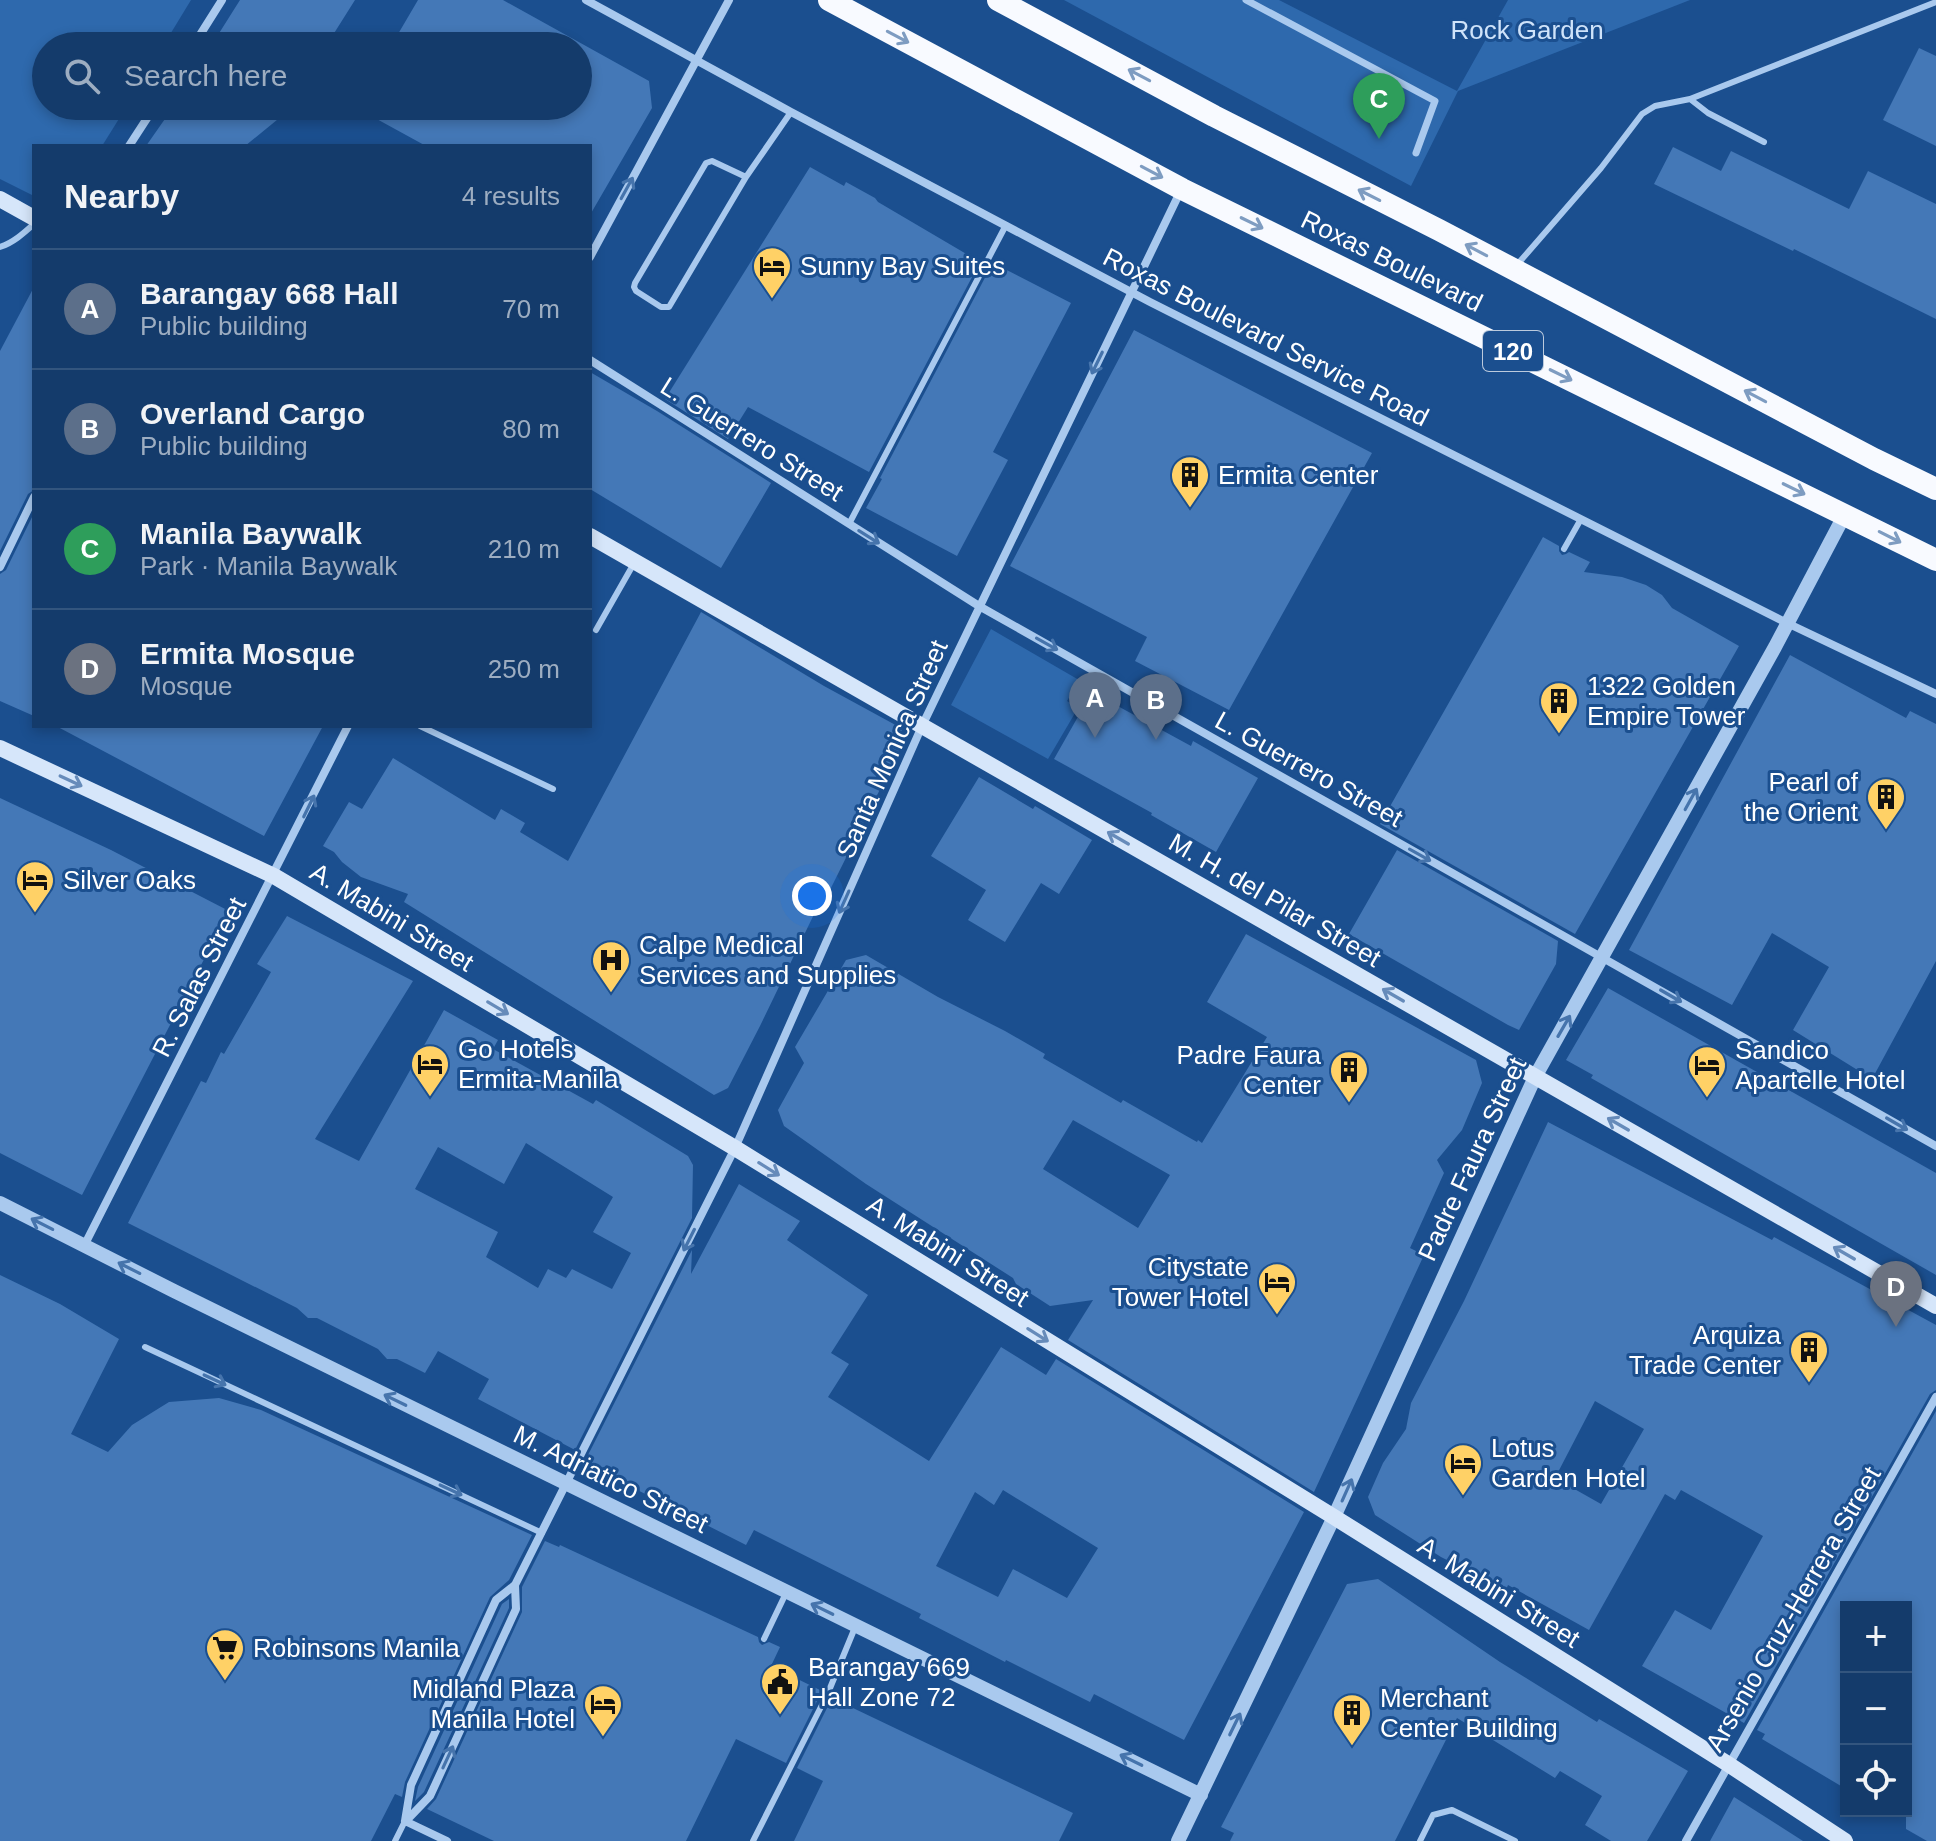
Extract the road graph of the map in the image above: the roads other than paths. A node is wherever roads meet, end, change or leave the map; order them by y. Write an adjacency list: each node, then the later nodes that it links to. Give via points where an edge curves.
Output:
1 (222, 0): 8 (street)
2 (586, 0): 9 (street, Roxas Boulevard Service Road)
3 (729, 0): 9 (street)
4 (829, 0): 17 (highway, Roxas Boulevard / 120, one-way to 17)
5 (998, 0): 24 (highway, Roxas Boulevard, one-way to 5)
6 (1246, 0): 15 (street, via 1435,101)
7 (1936, 2): 10 (lane)
8 (202, 32)
9 (697, 60): 11 (street, Roxas Boulevard Service Road); 23 (street, one-way to 9)
10 (1690, 99): 13 (lane); 24 (lane, via 1642,114)
11 (791, 112): 16 (lane); 21 (street, Roxas Boulevard Service Road)
12 (146, 120): 14 (street)
13 (1764, 142)
14 (130, 144)
15 (1416, 153)
16 (746, 177): 16 (lane, via 669,307 636,291 635,283 706,163)
17 (1182, 189): 25 (street, Santa Monica Street); 29 (highway, Roxas Boulevard / 120, one-way to 29)
18 (0, 199): 19 (main road)
19 (32, 220)
20 (32, 223): 22 (lane)
21 (1006, 225): 25 (street, Roxas Boulevard Service Road); 31 (lane)
22 (0, 247)
23 (592, 253)
24 (1513, 269): 27 (highway, Roxas Boulevard, one-way to 24)
25 (1132, 293): 30 (street, Roxas Boulevard Service Road); 37 (street, Santa Monica Street, one-way to 37)
26 (592, 361): 31 (street, L. Guerrero Street)
27 (1936, 489)
28 (32, 501): 36 (street)
29 (1845, 514): 34 (highway, Roxas Boulevard / 120, one-way to 34); 38 (street, Padre Faura Street)
30 (1581, 519): 33 (lane); 38 (street, Roxas Boulevard Service Road)
31 (849, 524): 37 (street, L. Guerrero Street, one-way to 37)
32 (592, 537): 35 (main road, M. H. del Pilar Street)
33 (1564, 549)
34 (1936, 560)
35 (635, 562): 39 (lane); 41 (main road, M. H. del Pilar Street)
36 (0, 567)
37 (979, 606): 41 (street, Santa Monica Street); 47 (street, L. Guerrero Street, one-way to 47)
38 (1787, 623): 40 (street, Roxas Boulevard Service Road); 47 (street, Padre Faura Street, one-way to 38)
39 (596, 630)
40 (1936, 694)
41 (922, 726): 48 (main road, M. H. del Pilar Street, one-way to 41); 50 (street, Santa Monica Street, one-way to 50)
42 (347, 728): 46 (street, R. Salas Street, one-way to 42)
43 (424, 728): 45 (lane)
44 (0, 748): 46 (main road, A. Mabini Street, one-way to 46)
45 (553, 789)
46 (274, 876): 50 (main road, A. Mabini Street, one-way to 50); 52 (street, R. Salas Street)
47 (1603, 958): 48 (street, Padre Faura Street, one-way to 47); 49 (street, L. Guerrero Street, one-way to 49)
48 (1535, 1077): 53 (main road, M. H. del Pilar Street, one-way to 48); 57 (street, Padre Faura Street, one-way to 48)
49 (1936, 1146)
50 (735, 1148): 56 (street, Santa Monica Street, one-way to 56); 57 (main road, A. Mabini Street, one-way to 57)
51 (0, 1203): 52 (street, M. Adriatico Street, one-way to 51)
52 (84, 1246): 56 (street, M. Adriatico Street, one-way to 52)
53 (1936, 1306)
54 (145, 1347): 58 (lane, one-way to 58)
55 (1936, 1397): 63 (street, Arsenio Cruz-Herrera Street)
56 (565, 1483): 58 (street, Santa Monica Street); 60 (street, M. Adriatico Street)
57 (1334, 1517): 63 (main road, A. Mabini Street); 64 (street, Padre Faura Street, one-way to 57)
58 (542, 1533): 59 (street, Santa Monica Street)
59 (515, 1585): 65 (street, Santa Monica Street, via 496,1600 411,1785); 65 (street, Santa Monica Street, one-way to 59, via 430,1796 516,1609)
60 (787, 1591): 61 (street, M. Adriatico Street, one-way to 60); 62 (lane)
61 (856, 1625): 64 (street, M. Adriatico Street, one-way to 61); 68 (lane)
62 (764, 1639)
63 (1728, 1764): 72 (street, Arsenio Cruz-Herrera Street); 73 (main road, A. Mabini Street)
64 (1201, 1795): 69 (street, Padre Faura Street)
65 (405, 1821): 66 (lane); 67 (street)
66 (395, 1841)
67 (447, 1841)
68 (753, 1841)
69 (1178, 1841)
70 (1420, 1841): 71 (lane, via 1433,1815 1452,1810)
71 (1515, 1841)
72 (1686, 1841)
73 (1845, 1841)

